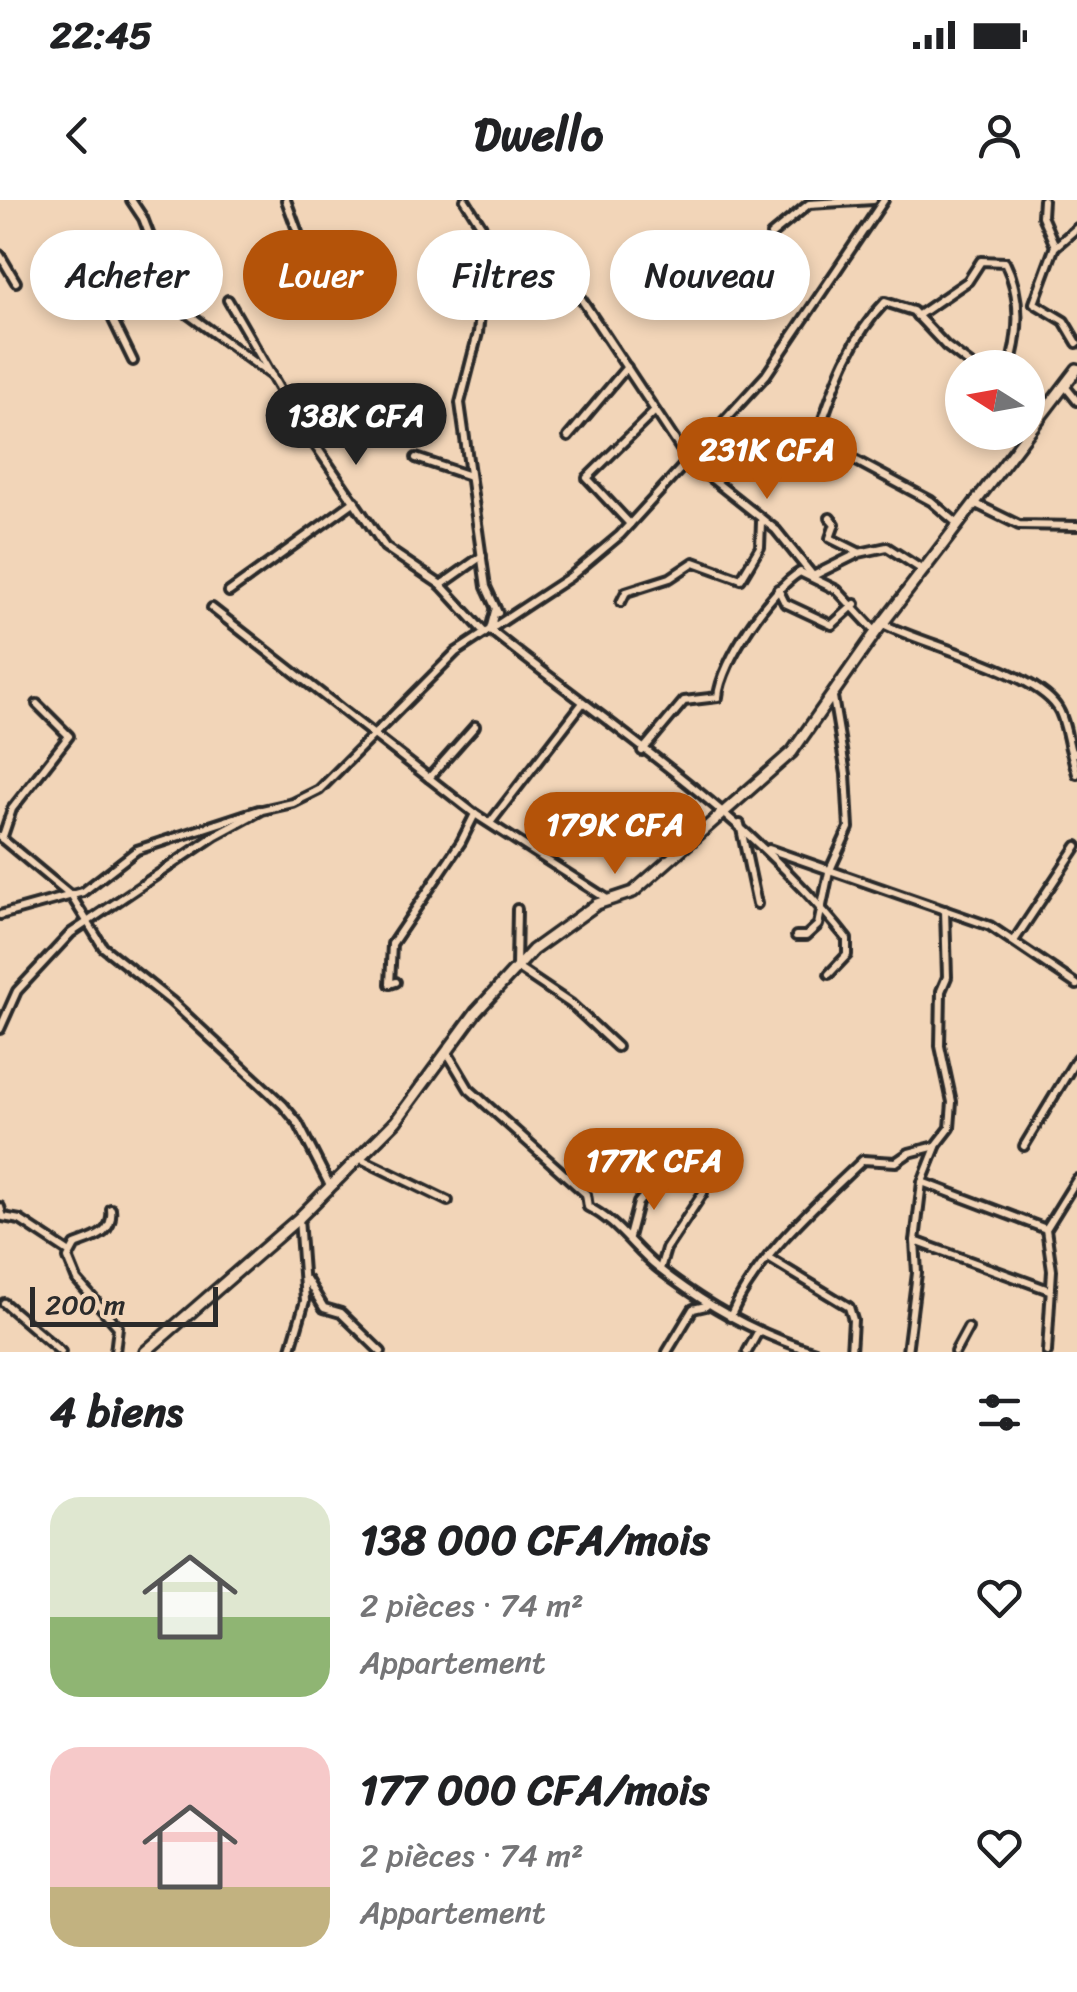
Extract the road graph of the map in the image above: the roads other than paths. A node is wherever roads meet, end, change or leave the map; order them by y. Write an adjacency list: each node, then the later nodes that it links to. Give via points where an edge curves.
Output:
1 (131, 200): 23 (street, via 188,314)
2 (286, 200): 8 (street)
3 (465, 200): 34 (street, via 496,249 460,402)
4 (873, 200): 9 (street, via 809,204)
5 (884, 200): 28 (street, via 809,317)
6 (1043, 200): 10 (street, via 1042,216)
7 (1077, 228): 10 (street)
8 (298, 230)
9 (777, 230)
10 (1055, 246): 17 (street, via 1034,303 1064,321)
11 (0, 255): 12 (street)
12 (16, 282)
13 (228, 300): 23 (street)
14 (590, 311): 21 (street)
15 (917, 316): 18 (street); 19 (street, via 968,282 980,261 1005,262 1017,298); 29 (street, via 885,302 868,321 838,375)
16 (112, 320): 20 (street)
17 (1077, 342)
18 (954, 350)
19 (1013, 350)
20 (133, 362)
21 (627, 367): 26 (street); 30 (street)
22 (1077, 369): 24 (main road)
23 (275, 378): 35 (street)
24 (1065, 386): 25 (street); 27 (main road)
25 (1077, 401)
26 (655, 411): 33 (street); 39 (street, via 587,478)
27 (1045, 411)
28 (714, 432): 29 (street, via 782,438); 33 (street)
29 (819, 432): 40 (street)
30 (568, 438)
31 (1016, 450): 36 (main road)
32 (416, 458): 34 (street)
33 (688, 460): 38 (street); 39 (street)
34 (470, 476): 43 (street)
35 (355, 501): 46 (street, via 385,547); 48 (street)
36 (976, 504): 40 (main road); 41 (street, via 1019,525)
37 (830, 518): 42 (street, via 830,538)
38 (761, 521): 45 (street); 49 (street, via 760,547 740,579 694,562 626,592)
39 (630, 524): 53 (street, via 597,557)
40 (960, 526): 44 (main road)
41 (1077, 526)
42 (859, 553): 44 (street, via 886,547); 45 (street)
43 (482, 556): 46 (street); 52 (street)
44 (926, 572): 54 (main road)
45 (814, 576): 47 (street, via 800,572); 50 (street)
46 (441, 585): 55 (street)
47 (778, 589): 50 (street, via 785,603 832,625); 61 (street, via 729,661 718,697 686,700)
48 (228, 592)
49 (622, 602)
50 (855, 604): 54 (street)
51 (212, 608): 60 (street)
52 (495, 610): 53 (street); 55 (street)
53 (505, 620): 55 (street)
54 (880, 628): 56 (main road); 62 (street, via 1020,679 1057,707)
55 (488, 632): 58 (street); 60 (street, via 456,652)
56 (833, 697): 66 (main road, via 792,752); 73 (street, via 849,822)
57 (37, 704): 70 (street, via 69,736 12,809)
58 (582, 704): 61 (street); 68 (street)
59 (476, 726): 64 (street)
60 (375, 736): 64 (street); 65 (street, via 319,790)
61 (642, 751): 66 (street)
62 (1074, 753): 63 (street)
63 (1077, 774)
64 (429, 778): 67 (street)
65 (262, 810): 74 (street, via 137,850); 82 (street)
66 (727, 811): 69 (street); 75 (main road, via 632,892)
67 (475, 814): 68 (street); 88 (street, via 392,944 390,984)
68 (490, 823): 75 (street)
69 (740, 823): 72 (street); 76 (street)
70 (1, 838): 74 (street)
71 (1077, 846): 85 (street)
72 (768, 848): 73 (street); 79 (street)
73 (829, 872): 79 (street); 80 (street)
74 (72, 897): 77 (street); 81 (street)
75 (608, 900): 86 (main road)
76 (757, 904)
77 (79, 909): 82 (street); 83 (street)
78 (517, 909): 86 (street)
79 (821, 910): 84 (street, via 814,930); 87 (street, via 848,944 844,960)
80 (945, 910): 85 (street); 94 (street, via 940,1046 952,1120)
81 (0, 914)
82 (86, 924): 83 (street); 100 (street, via 104,948 171,1000 283,1105)
83 (76, 930): 90 (street, via 25,980)
84 (796, 936)
85 (1014, 941): 89 (street)
86 (516, 967): 91 (street, via 571,1004); 92 (main road)
87 (829, 974)
88 (396, 982)
89 (1077, 985)
90 (0, 1029)
91 (617, 1047)
92 (447, 1051): 96 (main road); 107 (street, via 470,1089 586,1194 588,1207)
93 (1077, 1058): 95 (street)
94 (936, 1146): 99 (street); 110 (street, via 894,1163 863,1160)
95 (1024, 1146)
96 (360, 1158): 100 (main road); 102 (street)
97 (659, 1177): 107 (street, via 638,1203)
98 (1077, 1179): 106 (street)
99 (922, 1182): 106 (street); 108 (street)
100 (330, 1186): 105 (main road)
101 (704, 1193): 111 (street)
102 (448, 1201)
103 (0, 1207): 109 (street, via 3,1217 20,1220)
104 (111, 1209): 109 (street, via 100,1237)
105 (299, 1218): 112 (street); 123 (main road)
106 (1046, 1229): 113 (street)
107 (629, 1237): 111 (street)
108 (916, 1240): 113 (street); 130 (street)
109 (70, 1253): 122 (street, via 77,1280 118,1327)
110 (770, 1259): 118 (street); 129 (street, via 849,1307)
111 (660, 1269): 114 (street)
112 (306, 1278): 124 (street); 125 (street, via 324,1308 341,1313)
113 (1049, 1290): 132 (street)
114 (697, 1297): 116 (street); 117 (street)
115 (4, 1303): 121 (street)
116 (707, 1306): 117 (street); 118 (street)
117 (694, 1310): 126 (street)
118 (730, 1316): 120 (street)
119 (968, 1328): 131 (street)
120 (758, 1332): 127 (street); 128 (street)
121 (61, 1352)
122 (115, 1352)
123 (145, 1352)
124 (290, 1352)
125 (381, 1352)
126 (667, 1352)
127 (746, 1352)
128 (815, 1352)
129 (851, 1352)
130 (907, 1352)
131 (955, 1352)
132 (1048, 1352)

